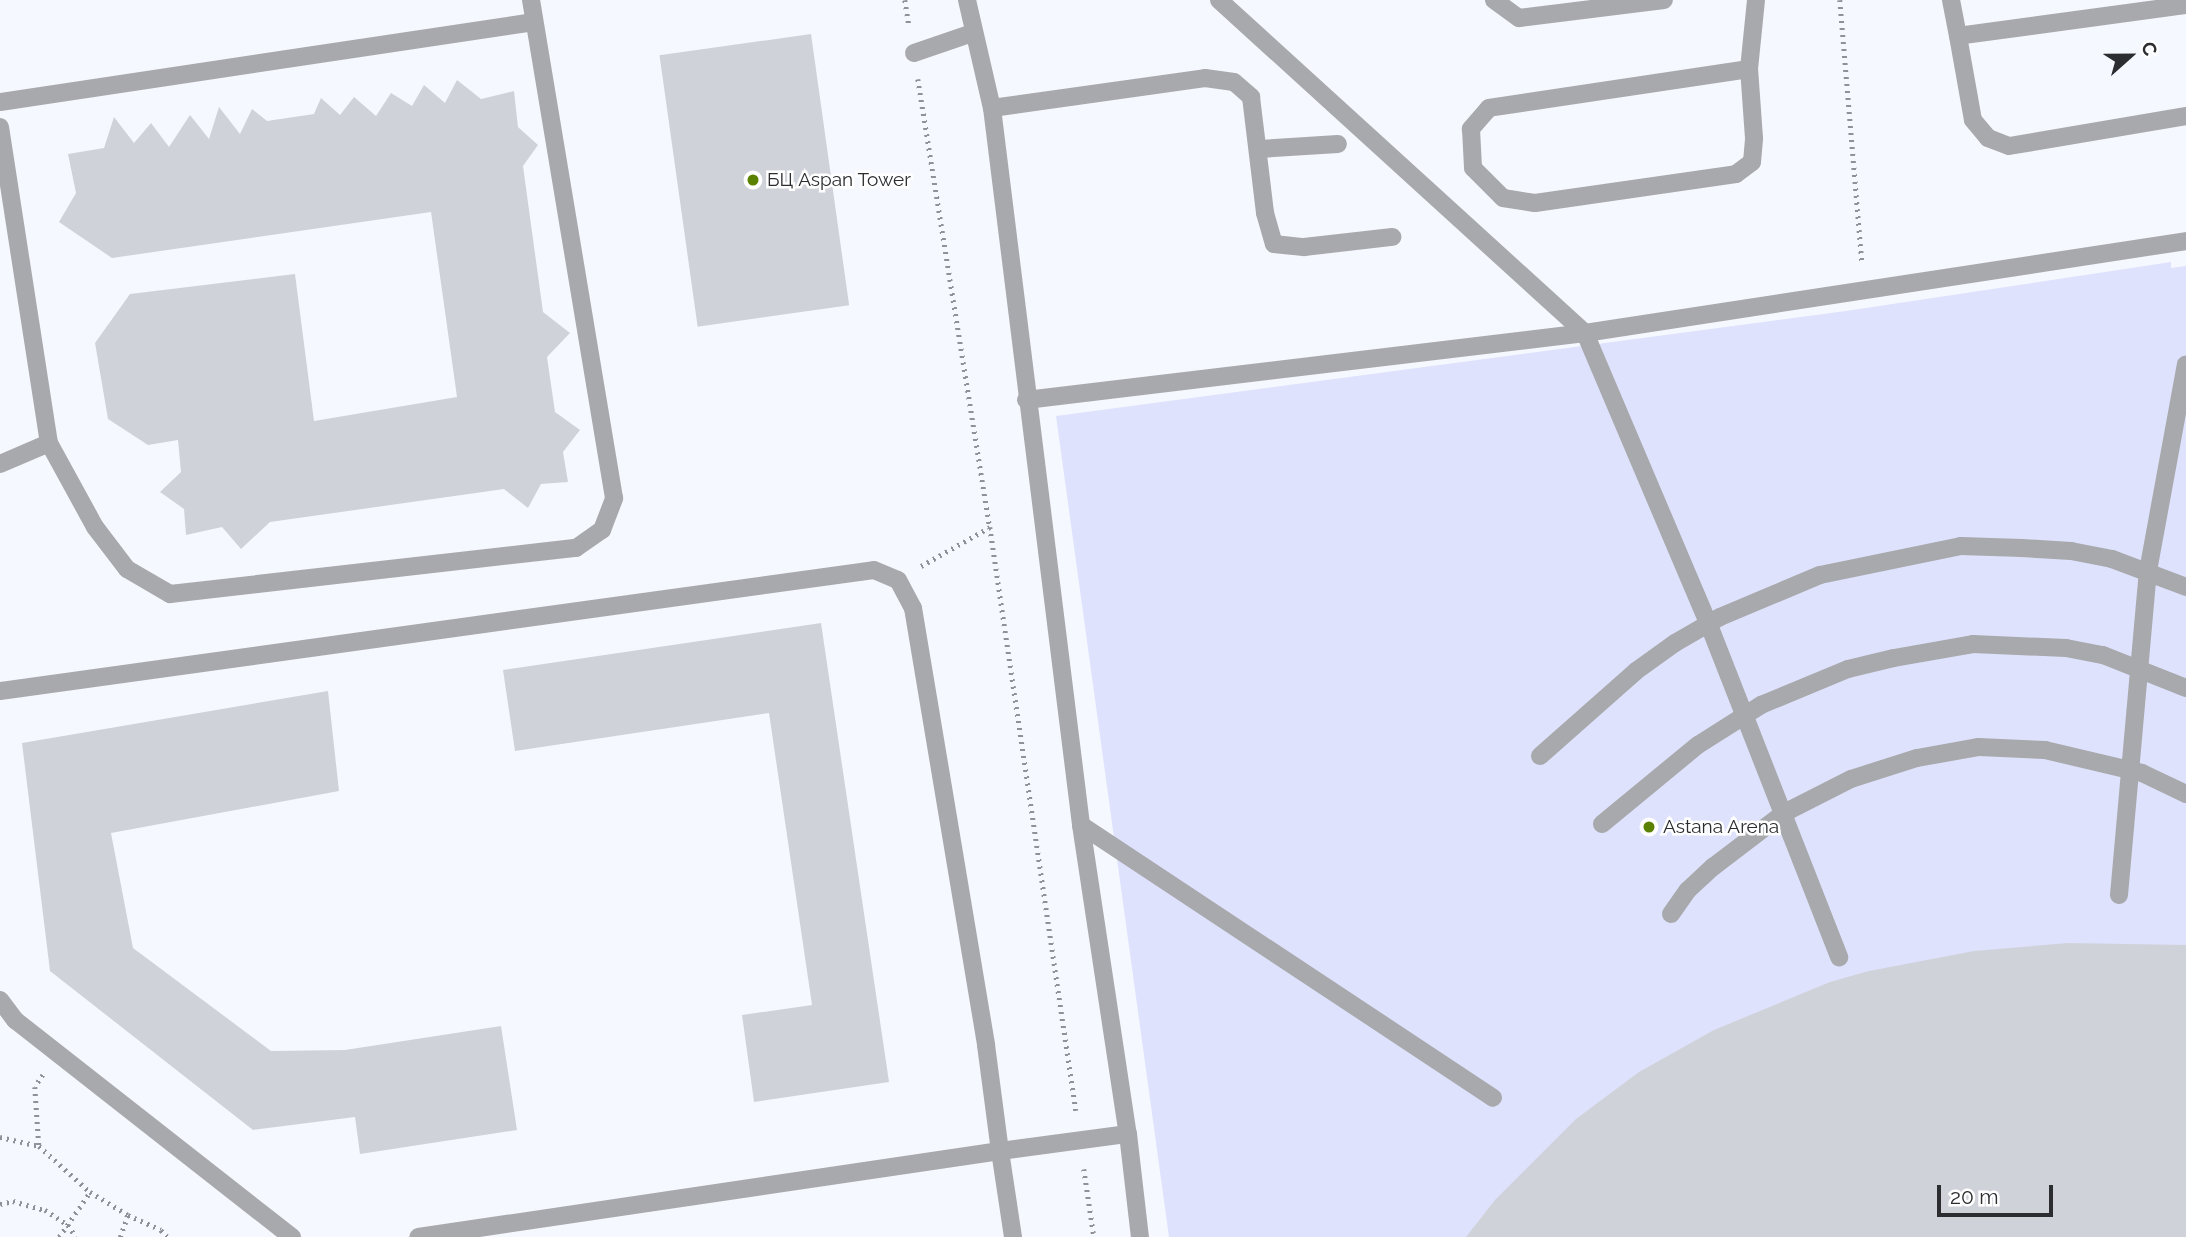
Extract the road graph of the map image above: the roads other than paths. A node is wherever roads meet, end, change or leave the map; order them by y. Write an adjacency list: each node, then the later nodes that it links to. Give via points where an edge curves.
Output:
1 (531, 0): 9 (lane)
2 (967, 0): 10 (lane)
3 (1219, 0): 22 (lane)
4 (1494, 0): 5 (lane, via 1519,18)
5 (1664, 0)
6 (1756, 0): 13 (lane)
7 (1951, 0): 11 (lane)
8 (2186, 5): 11 (lane)
9 (534, 22): 14 (lane); 25 (lane, via 614,498 602,530 576,548 170,594 127,569 95,527)
10 (972, 33): 12 (lane); 15 (lane)
11 (1958, 36): 16 (lane, via 1973,120 1988,138 2009,145)
12 (914, 53)
13 (1749, 69): 13 (lane, via 1752,162 1737,174 1535,203 1503,198 1473,168 1471,129 1489,108)
14 (0, 102)
15 (992, 108): 19 (lane, via 1205,78 1234,82 1251,97); 24 (lane)
16 (2186, 116)
17 (0, 128): 25 (lane)
18 (1338, 144): 19 (lane)
19 (1259, 149): 20 (lane, via 1265,213 1275,244 1304,247)
20 (1392, 237)
21 (2186, 241): 22 (lane)
22 (1585, 333): 24 (lane); 29 (lane)
23 (2186, 364): 27 (lane)
24 (1026, 400): 39 (lane)
25 (49, 443): 26 (lane)
26 (0, 464)
27 (2148, 571): 28 (lane); 29 (lane, via 2071,551 1961,546 1820,575 1767,595); 30 (lane)
28 (2186, 587)
29 (1709, 625): 33 (lane); 34 (lane, via 1636,671)
30 (2139, 668): 31 (lane); 33 (lane, via 2066,648 1973,644 1848,668); 35 (lane)
31 (2186, 688)
32 (0, 691): 46 (lane, via 874,570 898,580 913,608)
33 (1744, 716): 37 (lane); 38 (lane, via 1698,745)
34 (1540, 756)
35 (2129, 769): 36 (lane); 37 (lane, via 2045,750 1979,747 1884,766); 40 (lane)
36 (2186, 794)
37 (1784, 813): 41 (lane, via 1713,867); 42 (lane)
38 (1602, 824)
39 (1081, 825): 44 (lane); 45 (lane)
40 (2119, 895)
41 (1671, 914)
42 (1839, 957)
43 (0, 1000): 47 (lane, via 15,1020)
44 (1493, 1098)
45 (1128, 1134): 46 (lane); 50 (lane)
46 (1000, 1150): 48 (lane); 49 (lane)
47 (292, 1237)
48 (418, 1237)
49 (1013, 1237)
50 (1140, 1237)

